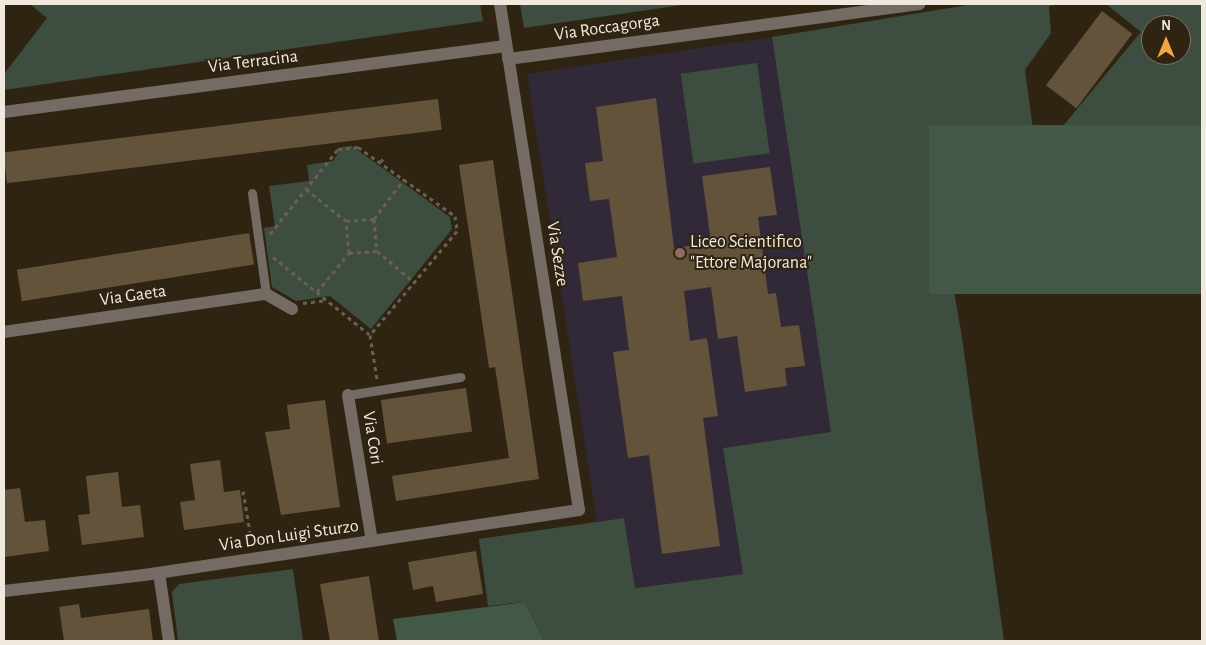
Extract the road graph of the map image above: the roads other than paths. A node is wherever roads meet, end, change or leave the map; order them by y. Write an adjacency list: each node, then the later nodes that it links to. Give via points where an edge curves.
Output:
1 (500, 4): 4 (street, Via Sezze)
2 (918, 4): 3 (street, Via Roccagorga)
3 (906, 5): 5 (street, Via Roccagorga)
4 (506, 46): 5 (street, Via Sezze); 6 (street, Via Terracina)
5 (508, 59): 13 (street, Via Sezze)
6 (4, 112)
7 (252, 193): 8 (lane)
8 (266, 294): 9 (street); 10 (street, Via Gaeta)
9 (292, 309)
10 (4, 332)
11 (461, 377): 12 (lane, Via Cori)
12 (348, 395): 14 (street, Via Cori)
13 (579, 510): 14 (street, Via Don Luigi Sturzo)
14 (372, 541): 15 (street, Via Don Luigi Sturzo)
15 (159, 573): 16 (street, Via Don Luigi Sturzo); 17 (street)
16 (4, 591)
17 (169, 641)

